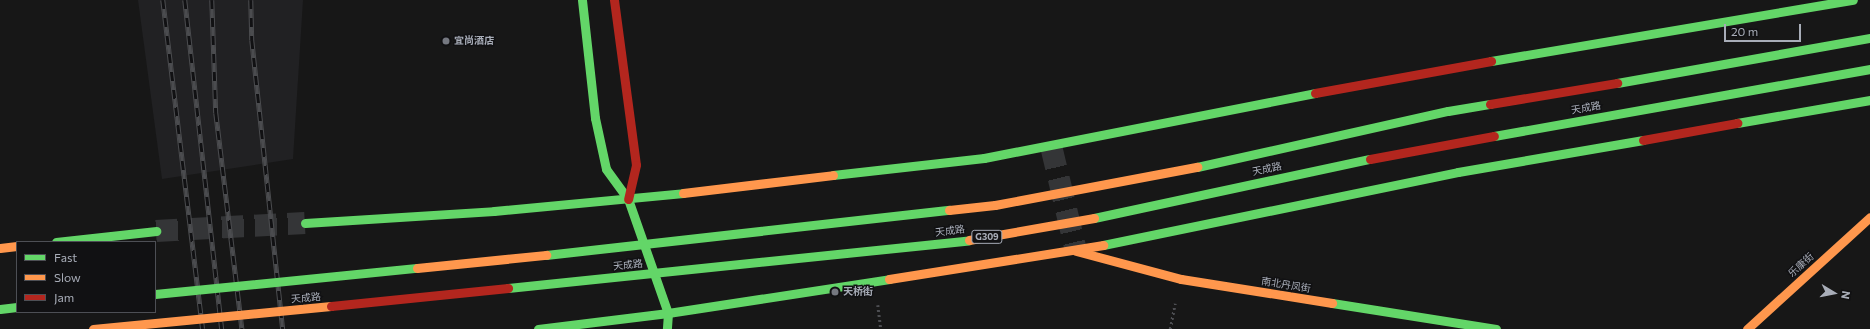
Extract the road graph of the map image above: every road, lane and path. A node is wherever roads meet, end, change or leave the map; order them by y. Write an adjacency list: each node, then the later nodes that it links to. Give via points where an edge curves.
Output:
1 (582, 0): 7 (main road, via 595,118 606,169)
2 (614, 0): 7 (main road, via 636,165)
3 (1848, 0): 7 (main road, via 1400,76 984,158)
4 (1870, 38): 15 (main road, 天成路, bridge, via 1699,70 1448,111 1188,169 995,205 711,238)
5 (1870, 69): 20 (main road, 天成路 / G309, bridge, via 1374,158 1051,227 954,242 434,297)
6 (1870, 100): 14 (main road, via 1458,172)
7 (628, 199): 9 (main road, via 494,211); 19 (main road)
8 (1870, 217): 25 (main road, 乐康街)
9 (305, 223)
10 (156, 231): 11 (main road)
11 (65, 241)
12 (16, 246): 13 (main road)
13 (0, 248)
14 (1076, 251): 19 (main road); 24 (main road, 南北丹凤街, via 1180,278)
15 (156, 294)
16 (878, 302): 23 (path)
17 (16, 307): 18 (main road)
18 (0, 308)
19 (668, 313): 21 (main road); 22 (main road)
20 (93, 329)
21 (538, 329)
22 (667, 329)
23 (881, 329)
24 (1496, 329)
25 (1747, 329)

